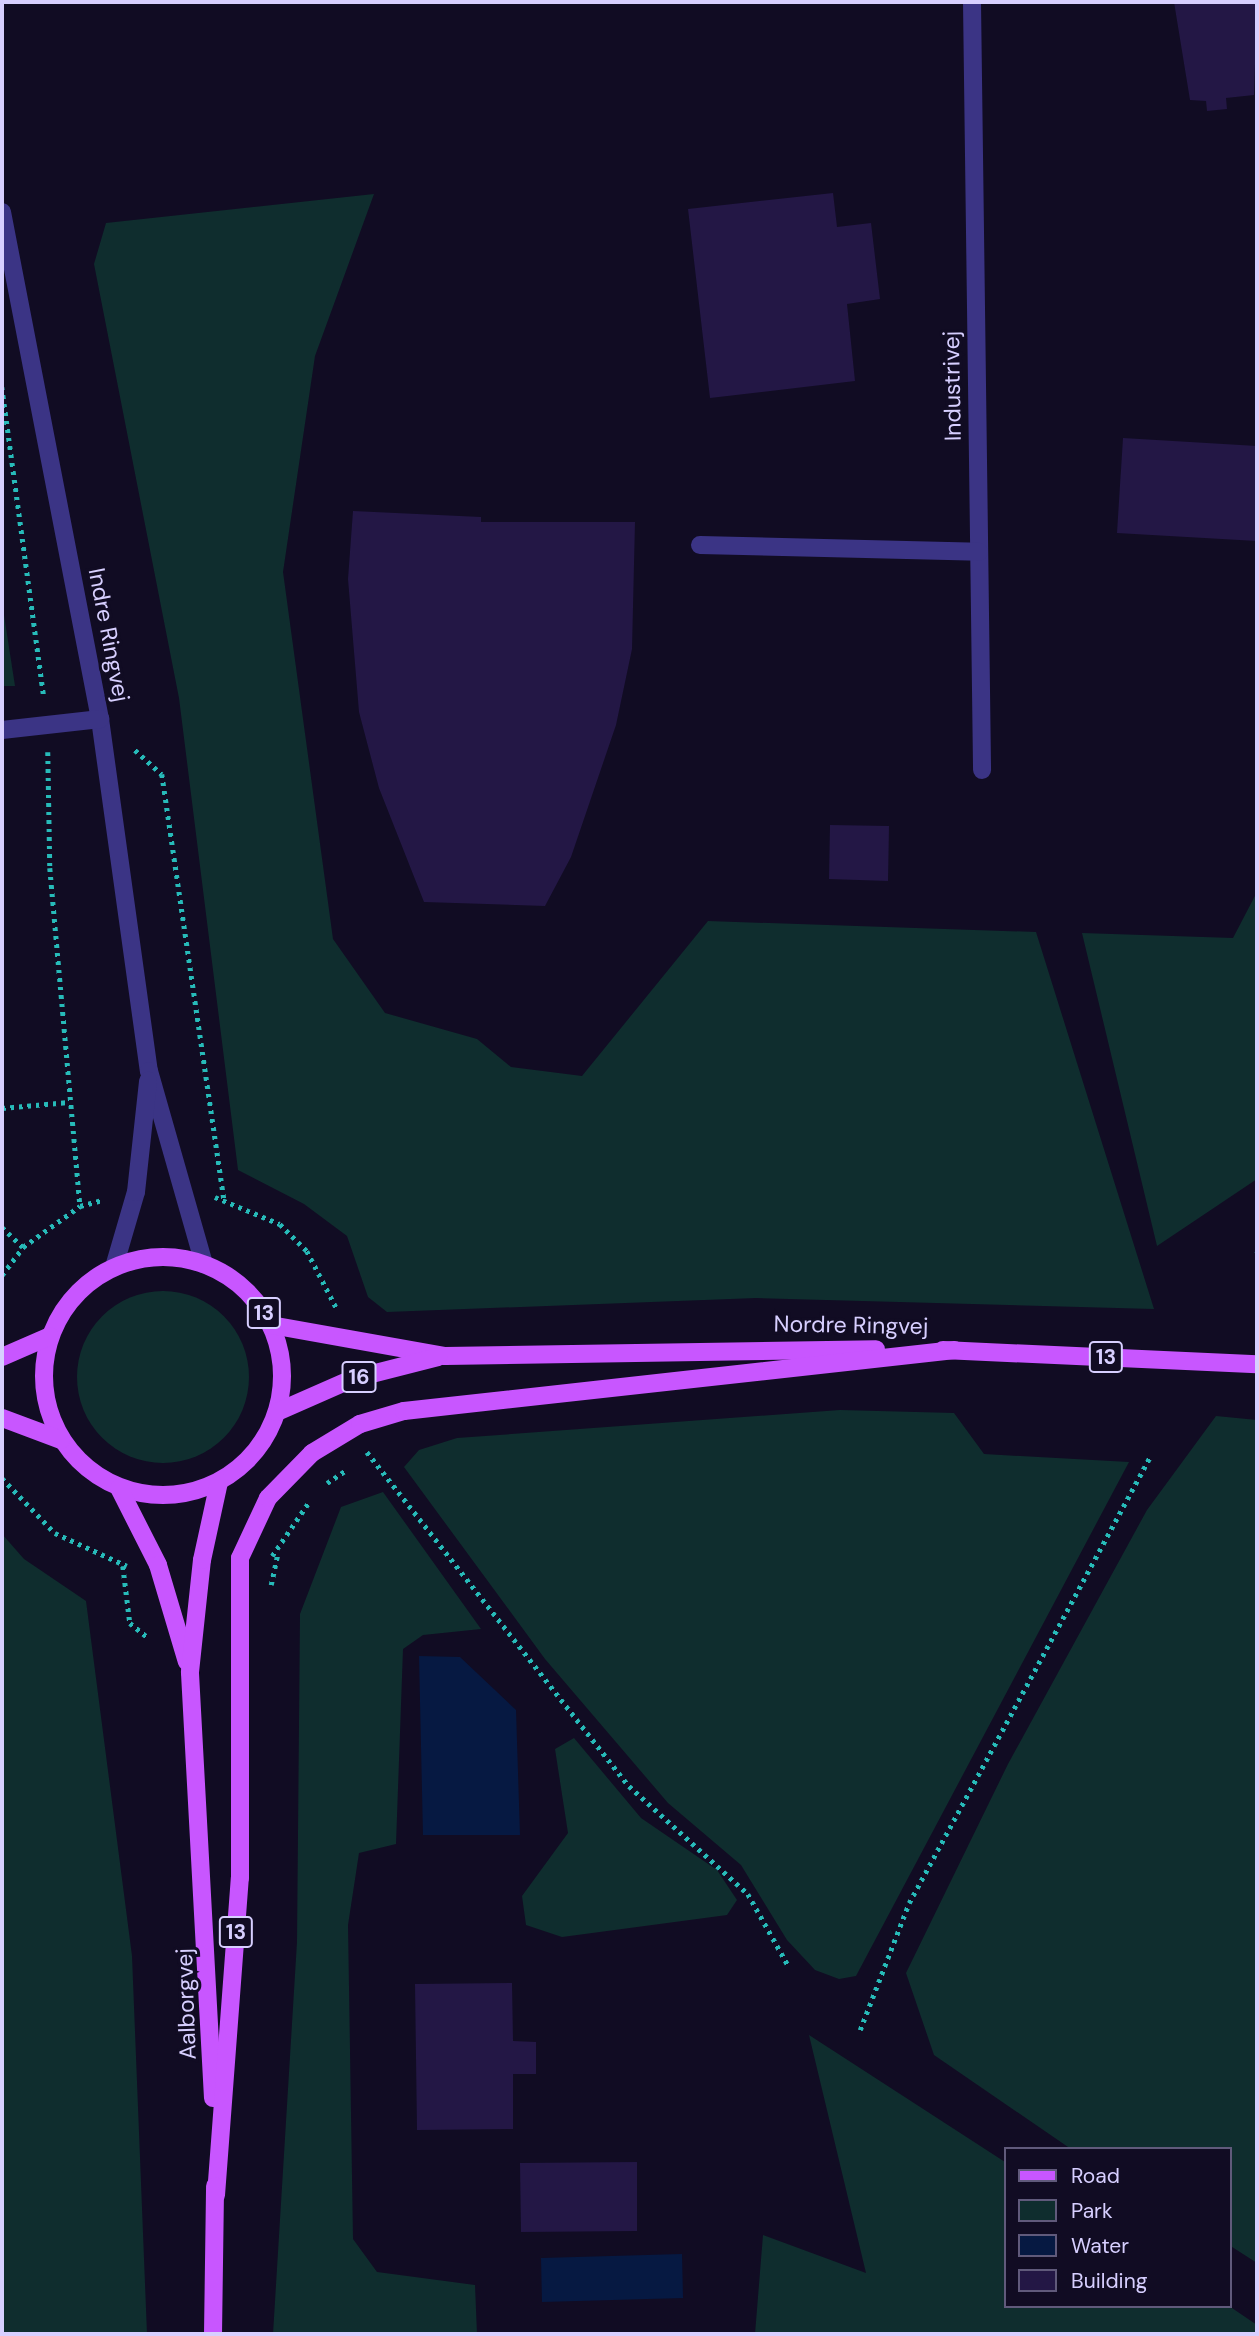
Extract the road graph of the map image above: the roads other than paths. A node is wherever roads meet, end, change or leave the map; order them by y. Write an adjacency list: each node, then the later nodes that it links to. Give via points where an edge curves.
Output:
1 (972, 2): 4 (street, Industrivej)
2 (2, 212): 5 (street, Indre Ringvej)
3 (700, 545): 4 (street)
4 (979, 552): 7 (street, Industrivej)
5 (100, 719): 6 (street); 8 (street, Indre Ringvej)
6 (2, 730)
7 (982, 769)
8 (149, 1071): 9 (street, Indre Ringvej); 10 (street, Indre Ringvej, via 136,1192)
9 (204, 1264): 10 (main road, 13, via 175,1257); 11 (main road, 13, via 232,1278)
10 (114, 1267): 12 (main road, 13, via 75,1294)
11 (271, 1325): 14 (main road, Nordre Ringvej / 13); 17 (main road, 13, via 283,1383)
12 (50, 1336): 15 (main road); 19 (main road, 13, via 43,1389)
13 (955, 1350): 14 (main road, Nordre Ringvej / 13); 16 (main road, Nordre Ringvej / 13); 23 (main road, 13, via 455,1404 360,1424 312,1454 268,1498 240,1558 240,1878)
14 (445, 1356): 17 (main road, Nordre Ringvej / 16, via 352,1379)
15 (2, 1357)
16 (1257, 1364)
17 (277, 1412): 20 (main road, 13, via 244,1464)
18 (2, 1418): 19 (main road)
19 (61, 1440): 21 (main road, 13, via 86,1468)
20 (219, 1482): 21 (main road, 13, via 175,1494); 22 (main road, Aalborgvej, via 202,1560)
21 (119, 1488): 22 (main road, Aalborgvej / 13, via 158,1565)
22 (190, 1672): 23 (main road, Aalborgvej / 13, via 208,1930)
23 (216, 2194): 24 (main road, Aalborgvej / 13)
24 (213, 2334)

